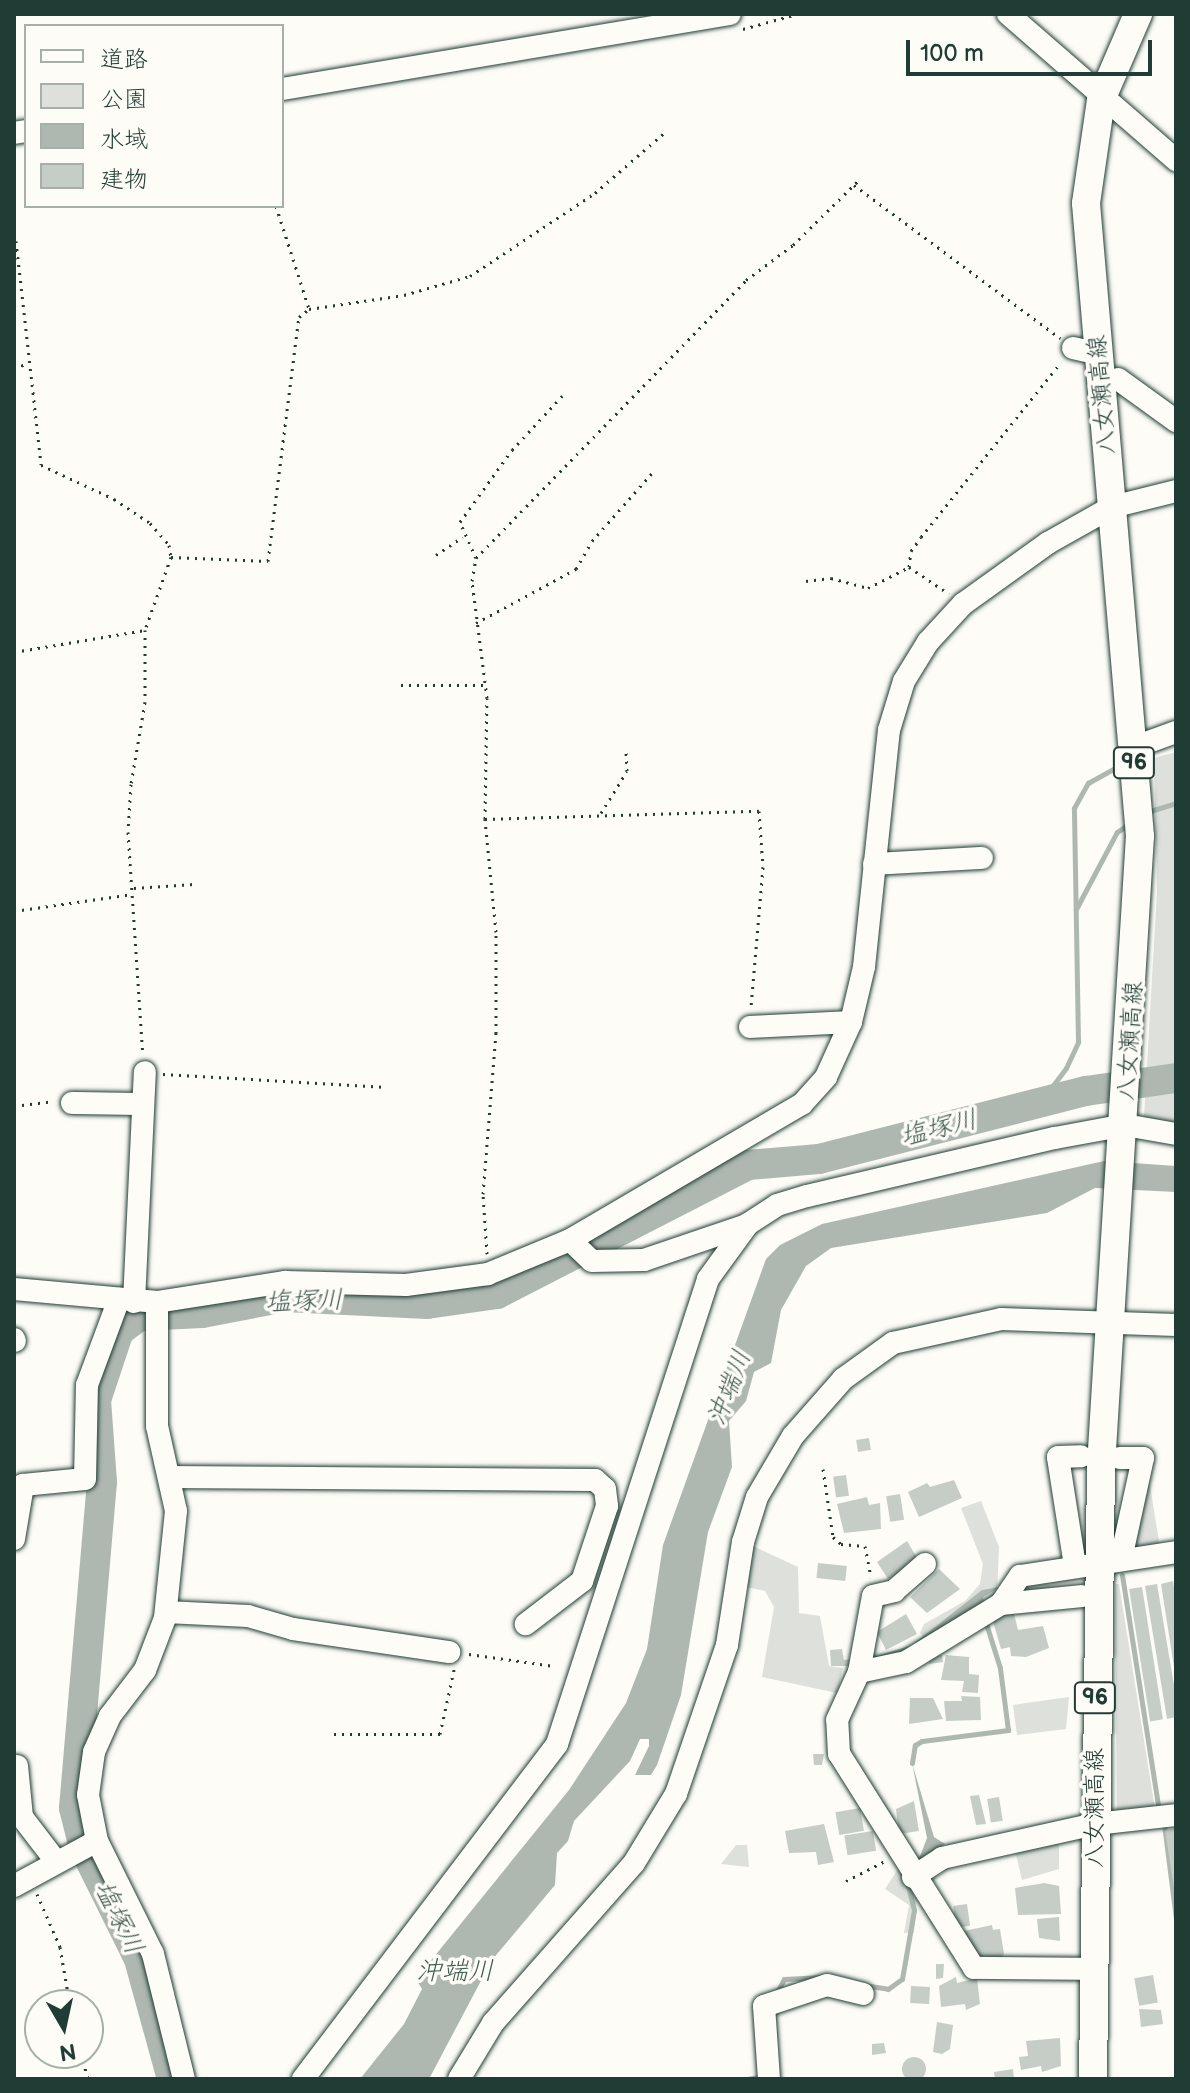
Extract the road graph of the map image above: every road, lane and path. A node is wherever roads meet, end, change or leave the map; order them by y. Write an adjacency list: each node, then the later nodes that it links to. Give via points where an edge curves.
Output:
1 (730, 14): 4 (street)
2 (1008, 14): 5 (street)
3 (1138, 14): 5 (main road, 八女瀬高線 / 96)
4 (284, 89)
5 (1102, 96): 7 (street); 13 (main road, 八女瀬高線 / 96, via 1086,203)
6 (664, 133): 12 (path, via 595,193 470,276 404,295)
7 (1176, 160)
8 (858, 181): 9 (path)
9 (854, 185): 13 (path); 25 (path, via 793,245 746,280)
10 (277, 208): 12 (path)
11 (16, 241): 14 (path)
12 (309, 309): 24 (path, via 299,317 268,561)
13 (1086, 351): 21 (main road, 八女瀬高線 / 96); 26 (path, via 921,537 911,551)
14 (27, 363): 15 (path); 24 (path, via 41,465 114,499 150,523 169,545)
15 (14, 369)
16 (1118, 379): 18 (street)
17 (562, 396): 22 (path, via 475,496 460,522)
18 (1175, 420)
19 (654, 471): 29 (path, via 592,541 576,569)
20 (1176, 491): 21 (street)
21 (1112, 507): 28 (street, via 1048,543); 35 (main road, 八女瀬高線 / 96)
22 (464, 536): 23 (path); 25 (path)
23 (436, 555)
24 (171, 557): 30 (path)
25 (476, 558): 29 (path)
26 (909, 567): 27 (path, via 868,588 831,578); 28 (path)
27 (806, 581)
28 (963, 604): 40 (street, via 928,642 904,681 889,730)
29 (476, 623): 33 (path)
30 (145, 630): 31 (path); 42 (path, via 145,702 128,832)
31 (14, 652)
32 (401, 685): 33 (path)
33 (485, 685): 38 (path)
34 (1176, 732): 35 (street)
35 (1132, 748): 51 (main road, 八女瀬高線 / 96, via 1140,836)
36 (626, 749): 37 (path, via 627,771)
37 (601, 814): 38 (path); 45 (path, via 759,811 763,867)
38 (485, 819): 55 (path, via 496,932 496,1033 483,1194)
39 (982, 858): 40 (street)
40 (874, 864): 44 (street, via 864,967)
41 (194, 884): 42 (path)
42 (134, 891): 43 (path); 46 (path)
43 (14, 911)
44 (851, 1022): 45 (street); 54 (street, via 826,1077 802,1104)
45 (750, 1027)
46 (145, 1072): 47 (path); 49 (street)
47 (387, 1087)
48 (72, 1103): 49 (street); 50 (path)
49 (142, 1104): 57 (street)
50 (14, 1106)
51 (1125, 1120): 52 (street); 53 (street, via 807,1196 777,1205); 59 (main road, 八女瀬高線 / 96)
52 (1176, 1134)
53 (748, 1224): 54 (street, via 644,1260 592,1261); 91 (street, via 708,1279 557,1744)
54 (570, 1240): 55 (street)
55 (488, 1274): 58 (street, via 406,1285 285,1282)
56 (14, 1289): 57 (street)
57 (126, 1300): 58 (street); 65 (street, via 87,1385 85,1479 23,1485)
58 (157, 1302): 64 (street, via 157,1426)
59 (1109, 1320): 60 (street); 67 (main road, 八女瀬高線 / 96); 92 (street, via 1001,1319 893,1343 843,1379 793,1436 757,1497 743,1542 727,1645 676,1794 634,1863 493,2023)
60 (1176, 1325)
61 (1081, 1456): 67 (street, via 1058,1457)
62 (1120, 1458): 67 (street, via 1143,1458)
63 (823, 1469): 69 (path, via 833,1537 841,1544 865,1546)
64 (169, 1477): 72 (street, via 176,1511); 73 (street, via 595,1480 605,1489 607,1506 582,1581)
65 (14, 1539)
66 (1176, 1552): 67 (street)
67 (1098, 1563): 71 (street, via 1020,1576); 80 (main road, 八女瀬高線 / 96)
68 (925, 1564): 69 (street, via 894,1591)
69 (873, 1596): 76 (street)
70 (1082, 1596): 71 (street)
71 (1001, 1604): 76 (street, via 906,1662)
72 (166, 1612): 74 (street, via 248,1616 293,1629); 81 (street, via 145,1670 110,1716 94,1752 88,1795)
73 (526, 1624)
74 (449, 1652): 75 (path); 77 (path, via 454,1668 440,1734)
75 (554, 1666)
76 (859, 1672): 82 (street, via 837,1720 835,1740)
77 (334, 1734)
78 (17, 1766): 83 (street, via 22,1817)
79 (1176, 1815): 80 (street)
80 (1095, 1824): 84 (street, via 942,1858); 87 (main road, 八女瀬高線 / 96)
81 (97, 1841): 83 (street); 90 (street, via 153,1954)
82 (900, 1854): 84 (street); 86 (path)
83 (55, 1860): 85 (street)
84 (913, 1877): 87 (street, via 974,1968)
85 (22, 1881): 88 (path, via 60,1947)
86 (846, 1881)
87 (1094, 1969): 94 (main road, 八女瀬高線 / 96)
88 (67, 1989)
89 (863, 1994): 93 (street, via 827,1985 764,2006)
90 (184, 2079)
91 (303, 2079)
92 (459, 2079)
93 (769, 2079)
94 (1093, 2079)

